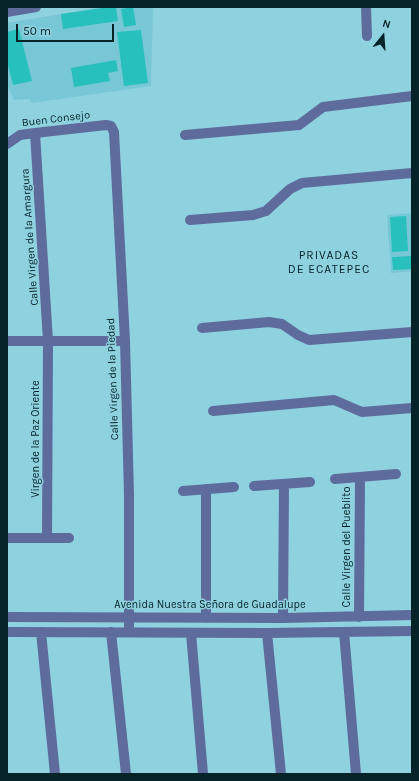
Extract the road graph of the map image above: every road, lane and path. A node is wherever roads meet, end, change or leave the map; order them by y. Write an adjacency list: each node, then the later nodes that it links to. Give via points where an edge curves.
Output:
1 (36, 7): 3 (street)
2 (366, 7): 4 (street)
3 (7, 11)
4 (367, 36)
5 (412, 96): 8 (street, via 323,107 299,125)
6 (111, 126): 7 (street, Buen Consejo); 16 (street, Calle Virgen de la Piedad, via 114,132)
7 (35, 133): 9 (street, Buen Consejo, via 20,135); 15 (street, Calle Virgen de la Amargura)
8 (185, 135)
9 (7, 144)
10 (412, 173): 11 (street, via 302,183 290,189 266,211 253,215)
11 (190, 220)
12 (202, 328): 13 (street, via 269,322 282,324 298,336 309,340)
13 (412, 332)
14 (7, 341): 15 (street)
15 (48, 341): 16 (street); 29 (street, Virgen de la Paz Oriente)
16 (125, 341): 33 (street, Calle Virgen de la Piedad)
17 (412, 408): 18 (street, via 362,412 334,400)
18 (213, 411)
19 (396, 474): 20 (street, Calle Virgen del Pueblito)
20 (360, 477): 21 (street, Calle Virgen del Pueblito); 34 (street, Calle Virgen del Pueblito)
21 (335, 479)
22 (310, 482): 23 (street)
23 (284, 484): 25 (street); 36 (street)
24 (234, 486): 26 (street)
25 (254, 486)
26 (206, 489): 27 (street); 35 (street)
27 (183, 491)
28 (7, 538): 29 (street)
29 (48, 538): 30 (street)
30 (69, 538)
31 (412, 615): 34 (street, Avenida Nuestra Señora de Guadalupe)
32 (7, 617): 33 (street, Avenida Nuestra Señora de Guadalupe)
33 (129, 617): 35 (street, Avenida Nuestra Señora de Guadalupe); 41 (street, Calle Virgen de la Piedad)
34 (359, 617): 36 (street, Avenida Nuestra Señora de Guadalupe)
35 (206, 618): 36 (street, Avenida Nuestra Señora de Guadalupe)
36 (283, 618)
37 (412, 631): 42 (street)
38 (7, 632): 39 (street)
39 (41, 632): 40 (street); 45 (street)
40 (111, 632): 41 (street); 46 (street)
41 (129, 632): 43 (street)
42 (344, 632): 44 (street); 49 (street)
43 (191, 633): 44 (street); 47 (street)
44 (267, 633): 48 (street)
45 (55, 774)
46 (126, 774)
47 (203, 774)
48 (281, 774)
49 (356, 774)

